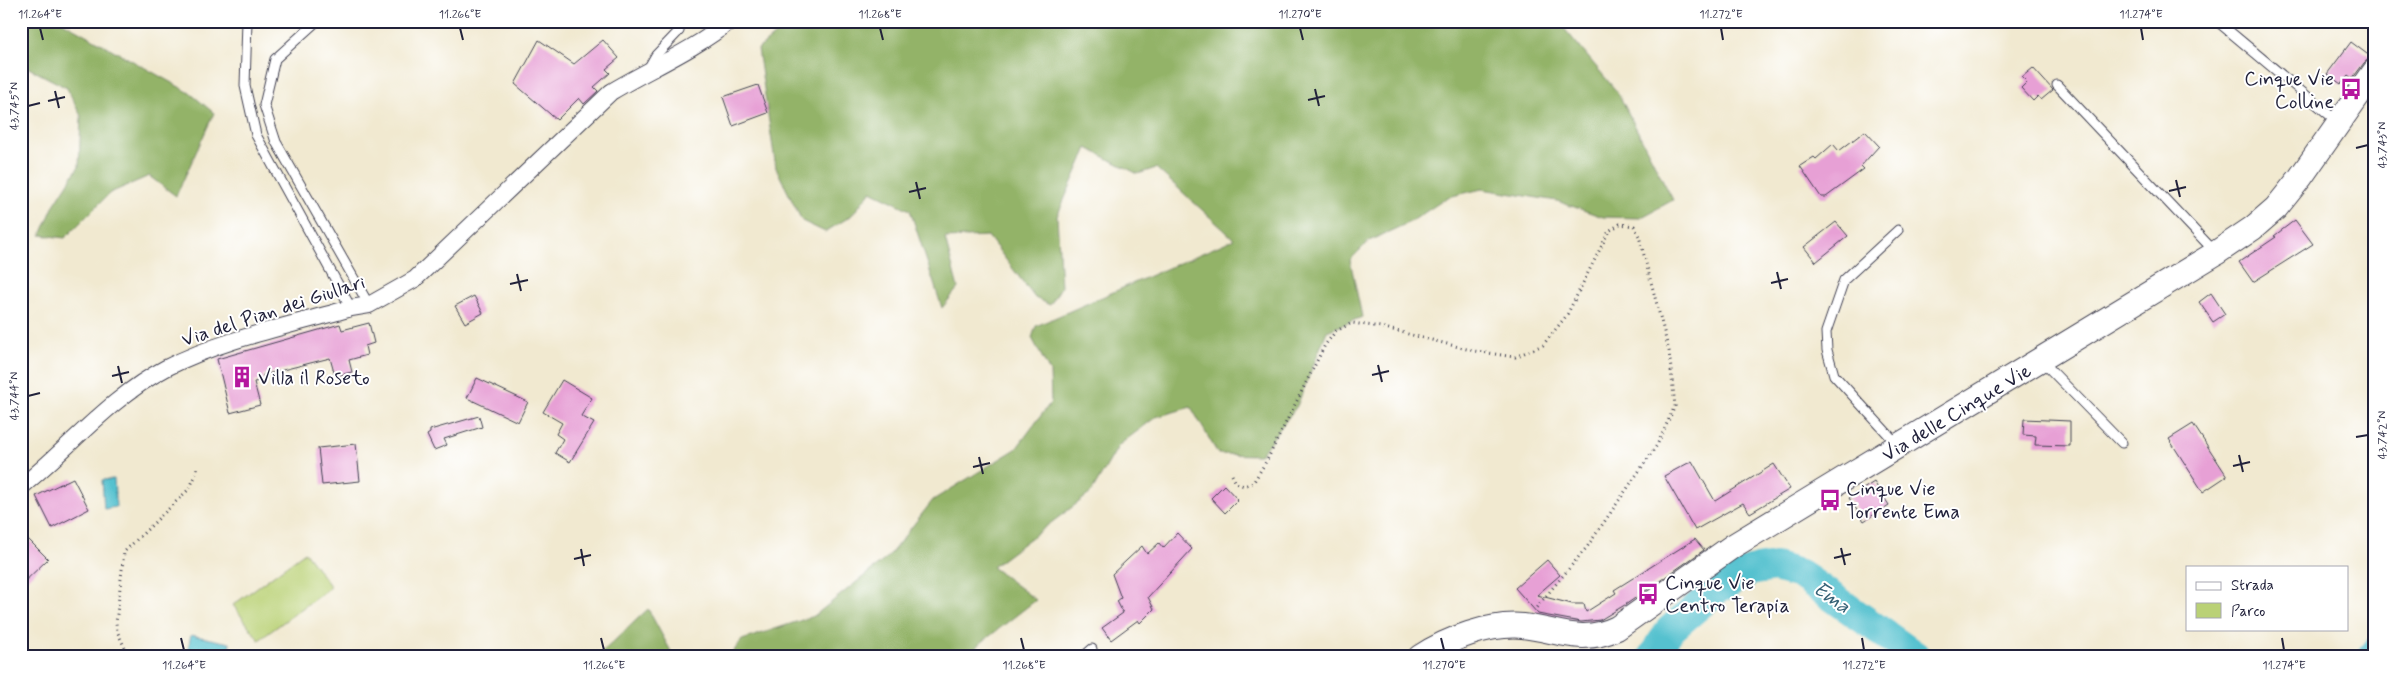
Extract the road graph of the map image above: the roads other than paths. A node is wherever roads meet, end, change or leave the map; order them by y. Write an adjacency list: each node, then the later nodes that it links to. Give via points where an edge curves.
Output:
1 (247, 21): 13 (lane, via 246,86 256,136)
2 (317, 21): 12 (lane, via 275,59 264,105 276,142)
3 (676, 21): 6 (lane, via 679,31)
4 (730, 21): 6 (street, Via del Pian dei Giullari, via 689,50)
5 (2217, 21): 9 (lane)
6 (646, 71): 12 (street, Via del Pian dei Giullari, via 611,92 415,279)
7 (2375, 71): 9 (street, Via delle Cinque Vie)
8 (2057, 85): 11 (lane)
9 (2339, 122): 11 (street, Via delle Cinque Vie, via 2276,208)
10 (1898, 230): 16 (lane, via 1844,280 1826,332 1834,374)
11 (2216, 253): 14 (street, Via delle Cinque Vie)
12 (369, 304): 13 (street, Via del Pian dei Giullari)
13 (351, 308): 17 (street, Via del Pian dei Giullari, via 211,349 165,369 128,393)
14 (2041, 360): 15 (lane); 16 (street, Via delle Cinque Vie)
15 (2122, 443)
16 (1899, 446): 20 (street, Via delle Cinque Vie, via 1733,546 1617,628 1602,635 1581,637 1507,626 1476,632 1433,648)
17 (21, 487)
18 (1092, 649): 19 (lane)
19 (1083, 657)
20 (1420, 657)

